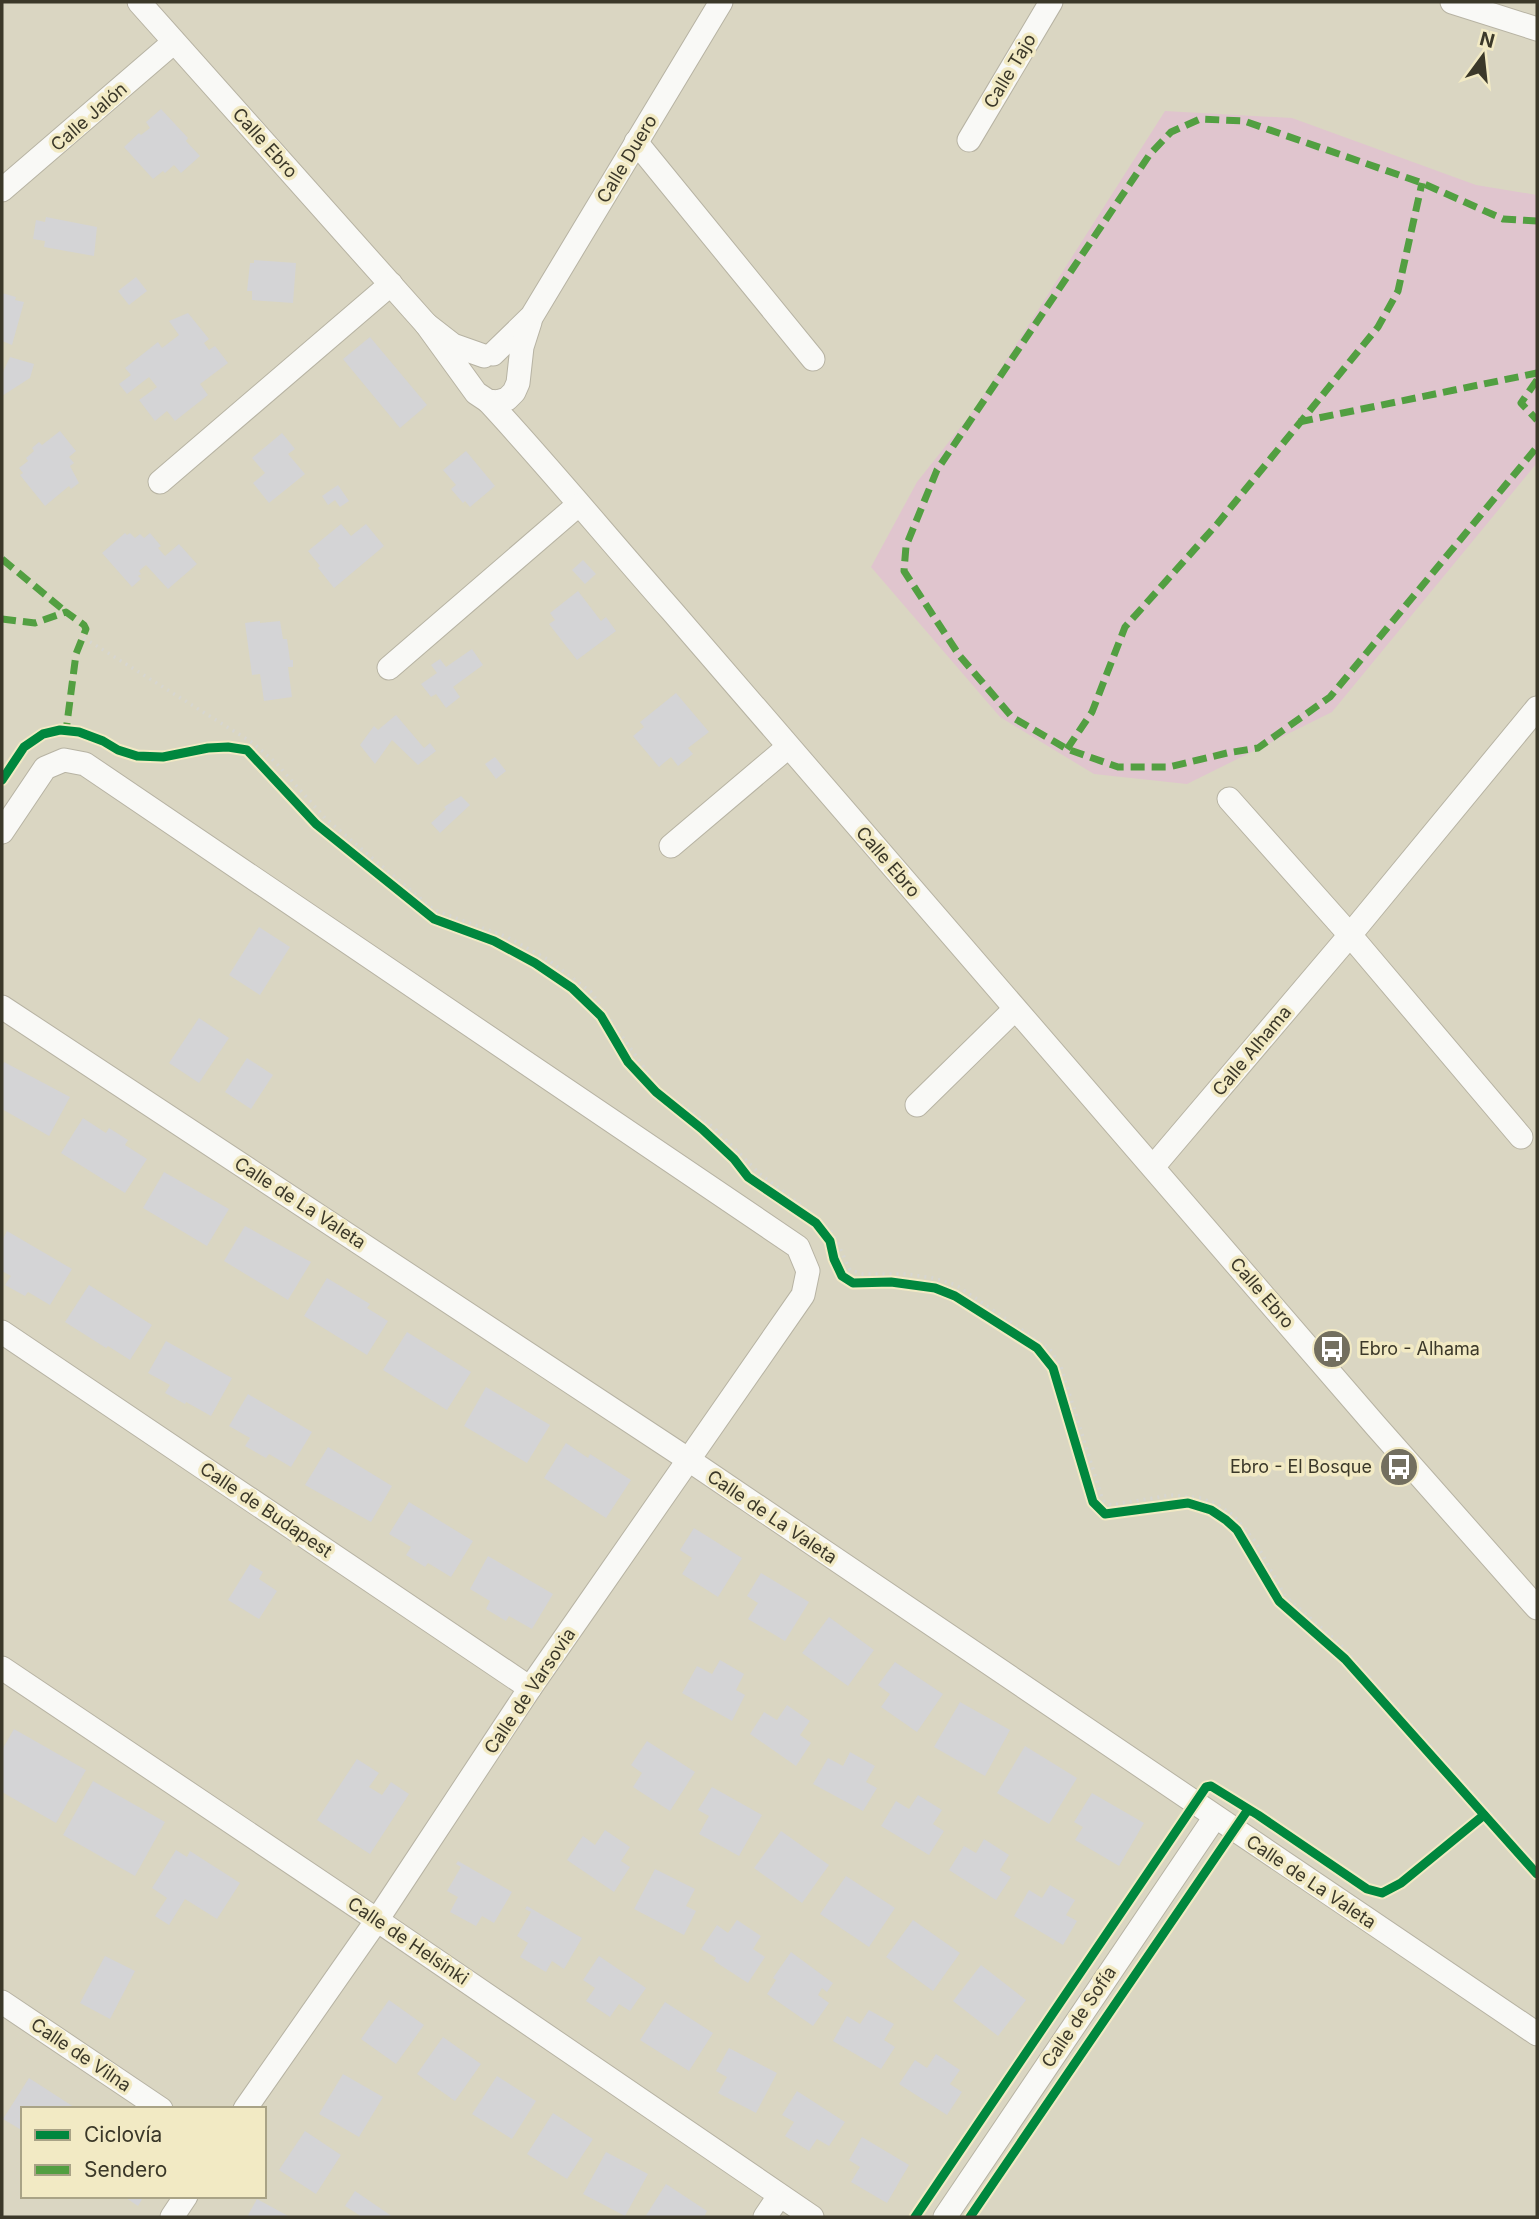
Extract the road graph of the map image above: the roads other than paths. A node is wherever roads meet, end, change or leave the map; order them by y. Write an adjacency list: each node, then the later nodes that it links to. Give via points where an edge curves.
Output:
1 (139, 2): 6 (street, Calle Ebro)
2 (721, 2): 8 (street, Calle Duero)
3 (1051, 2): 7 (street, Calle Tajo)
4 (1452, 2): 5 (street)
5 (1537, 29)
6 (174, 41): 9 (street, Calle Jalón); 10 (street, Calle Ebro)
7 (969, 140)
8 (636, 142): 11 (street, Calle Duero); 14 (street)
9 (2, 190)
10 (391, 284): 12 (street, Calle Ebro); 18 (street)
11 (532, 316): 13 (street, Calle Duero); 15 (street, Calle Duero)
12 (426, 324): 13 (street, Calle Ebro, via 453,345); 16 (street, Calle Ebro)
13 (488, 355): 15 (street, via 504,356 513,363); 16 (street, via 472,369)
14 (813, 359)
15 (516, 383): 16 (street, via 507,399 497,402); 17 (street, Calle Ebro, via 517,417)
16 (480, 393): 17 (street, Calle Ebro)
17 (534, 451): 19 (street, Calle Ebro)
18 (160, 482)
19 (578, 505): 20 (street); 22 (street, Calle Ebro)
20 (389, 668)
21 (1537, 708): 26 (street, Calle Alhama)
22 (788, 747): 25 (street); 28 (street, Calle Ebro)
23 (1229, 799): 26 (street)
24 (2, 832): 33 (street, Calle de Varsovia, via 45,768 64,760 85,764 798,1247 808,1271 803,1295)
25 (671, 846)
26 (1350, 935): 30 (street); 31 (street, Calle Alhama)
27 (2, 1007): 33 (street, Calle de La Valeta)
28 (1016, 1009): 29 (street); 31 (street, Calle Ebro)
29 (917, 1105)
30 (1521, 1137)
31 (1153, 1167): 34 (street, Calle Ebro)
32 (2, 1332): 36 (street, Calle de Budapest)
33 (690, 1460): 36 (street, Calle de Varsovia); 37 (street, Calle de La Valeta)
34 (1537, 1608)
35 (2, 1668): 38 (street, Calle de Helsinki)
36 (530, 1688): 38 (street, Calle de Varsovia)
37 (1215, 1817): 40 (street, Calle de La Valeta); 48 (street, Calle de Sofía)
38 (377, 1920): 42 (street, Calle de Varsovia); 43 (street, Calle de Helsinki)
39 (2, 2002): 41 (street, Calle de Vilna)
40 (1537, 2034)
41 (158, 2107)
42 (246, 2107)
43 (779, 2196): 46 (street); 47 (street, Calle de Helsinki)
44 (185, 2198): 45 (street)
45 (172, 2217)
46 (765, 2217)
47 (812, 2217)
48 (945, 2217)

